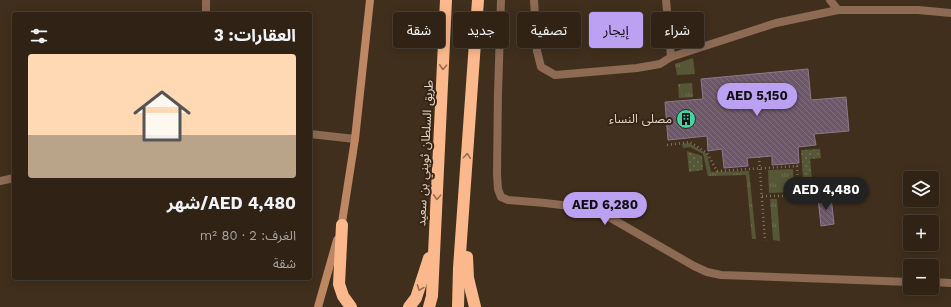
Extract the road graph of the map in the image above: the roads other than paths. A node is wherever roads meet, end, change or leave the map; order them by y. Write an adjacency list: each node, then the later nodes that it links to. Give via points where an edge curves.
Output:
1 (206, 0): 10 (street)
2 (370, 0): 14 (street)
3 (446, 0): 19 (highway, طريق السلطان ثويني بن سعيد, one-way to 19)
4 (478, 0): 17 (highway, one-way to 4)
5 (501, 0): 20 (street, via 497,174 501,196 508,200 595,209 694,266 721,275)
6 (534, 0): 12 (street, via 537,51 541,67 555,75 638,68 660,64)
7 (666, 0): 12 (street)
8 (830, 0): 9 (street)
9 (838, 10): 11 (street, via 918,10); 12 (street, via 776,23)
10 (206, 12)
11 (951, 13)
12 (671, 57)
13 (312, 134): 14 (street)
14 (355, 139): 18 (street)
15 (12, 178): 16 (street)
16 (0, 181)
17 (464, 204): 27 (highway); 28 (highway, via 468,278)
18 (342, 226): 23 (street); 24 (highway, via 339,284 343,296)
19 (435, 240): 25 (highway, one-way to 25, via 421,286); 26 (highway, طريق السلطان ثويني بن سعيد, via 432,296)
20 (903, 282)
21 (939, 282): 22 (street)
22 (951, 283)
23 (318, 307)
24 (351, 307)
25 (409, 307)
26 (429, 307)
27 (458, 307)
28 (475, 307)

